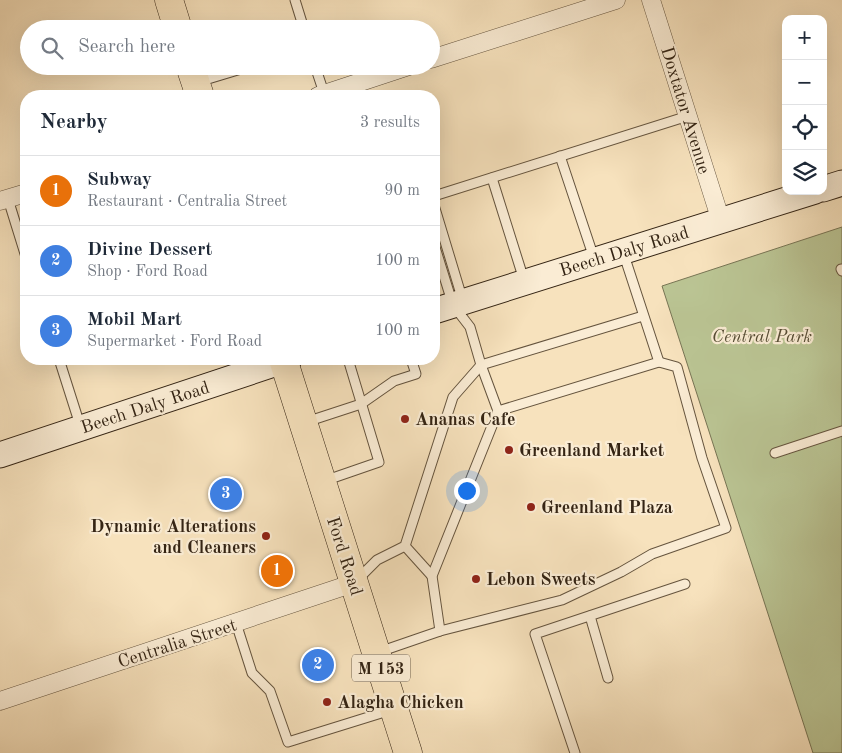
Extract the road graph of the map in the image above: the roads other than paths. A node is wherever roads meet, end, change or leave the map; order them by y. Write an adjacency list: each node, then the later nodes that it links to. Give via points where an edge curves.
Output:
1 (169, 0): 5 (main road)
2 (294, 0): 6 (lane)
3 (616, 0): 7 (street)
4 (651, 0): 14 (street, Doxtator Avenue)
5 (175, 20)
6 (301, 20)
7 (440, 56)
8 (220, 75): 11 (lane)
9 (317, 75): 12 (lane)
10 (383, 75): 13 (street)
11 (195, 82)
12 (321, 90)
13 (340, 90)
14 (688, 116): 15 (lane); 23 (street, Doxtator Avenue)
15 (560, 156): 16 (lane); 27 (lane)
16 (492, 178): 19 (lane); 29 (lane)
17 (842, 183): 18 (main road)
18 (827, 188)
19 (440, 194)
20 (20, 195): 22 (street)
21 (802, 195): 23 (main road, Beech Daly Road)
22 (4, 200): 24 (lane)
23 (721, 221): 26 (main road, Beech Daly Road)
24 (20, 228)
25 (440, 243): 30 (lane)
26 (622, 252): 27 (main road, Beech Daly Road); 31 (lane)
27 (594, 260): 29 (main road, Beech Daly Road)
28 (440, 265): 30 (lane)
29 (525, 282): 30 (main road, Beech Daly Road)
30 (450, 306): 38 (lane, via 470,328)
31 (644, 316): 32 (lane); 38 (lane)
32 (659, 362): 40 (lane); 53 (lane, via 677,367 702,458 726,528 652,554 562,600)
33 (61, 365): 42 (lane)
34 (267, 365): 42 (main road, Beech Daly Road)
35 (287, 365): 41 (main road, Ford Road / M 153)
36 (350, 365): 39 (lane)
37 (413, 365): 39 (lane, via 416,374 394,381)
38 (481, 365): 40 (lane); 47 (lane, via 453,397)
39 (361, 404): 41 (lane); 46 (lane, via 379,462)
40 (498, 411): 48 (lane)
41 (303, 423): 46 (main road, Ford Road / M 153)
42 (81, 428): 45 (main road, Beech Daly Road)
43 (842, 431): 44 (lane)
44 (775, 453)
45 (0, 455)
46 (322, 482): 49 (main road, Ford Road / M 153)
47 (405, 546): 48 (lane); 49 (lane, via 377,560)
48 (432, 576): 53 (lane)
49 (354, 583): 52 (street, Centralia Street); 54 (main road, Ford Road / M 153)
50 (685, 584): 51 (lane)
51 (590, 616): 55 (lane); 59 (lane, via 535,634)
52 (236, 623): 56 (street, Centralia Street); 57 (lane, via 252,673 270,691 288,742)
53 (440, 630): 54 (lane)
54 (376, 653): 57 (main road, Ford Road / M 153)
55 (608, 678)
56 (0, 701)
57 (394, 709): 58 (main road, Ford Road / M 153)
58 (408, 753)
59 (575, 753): 60 (lane)
60 (583, 753)

